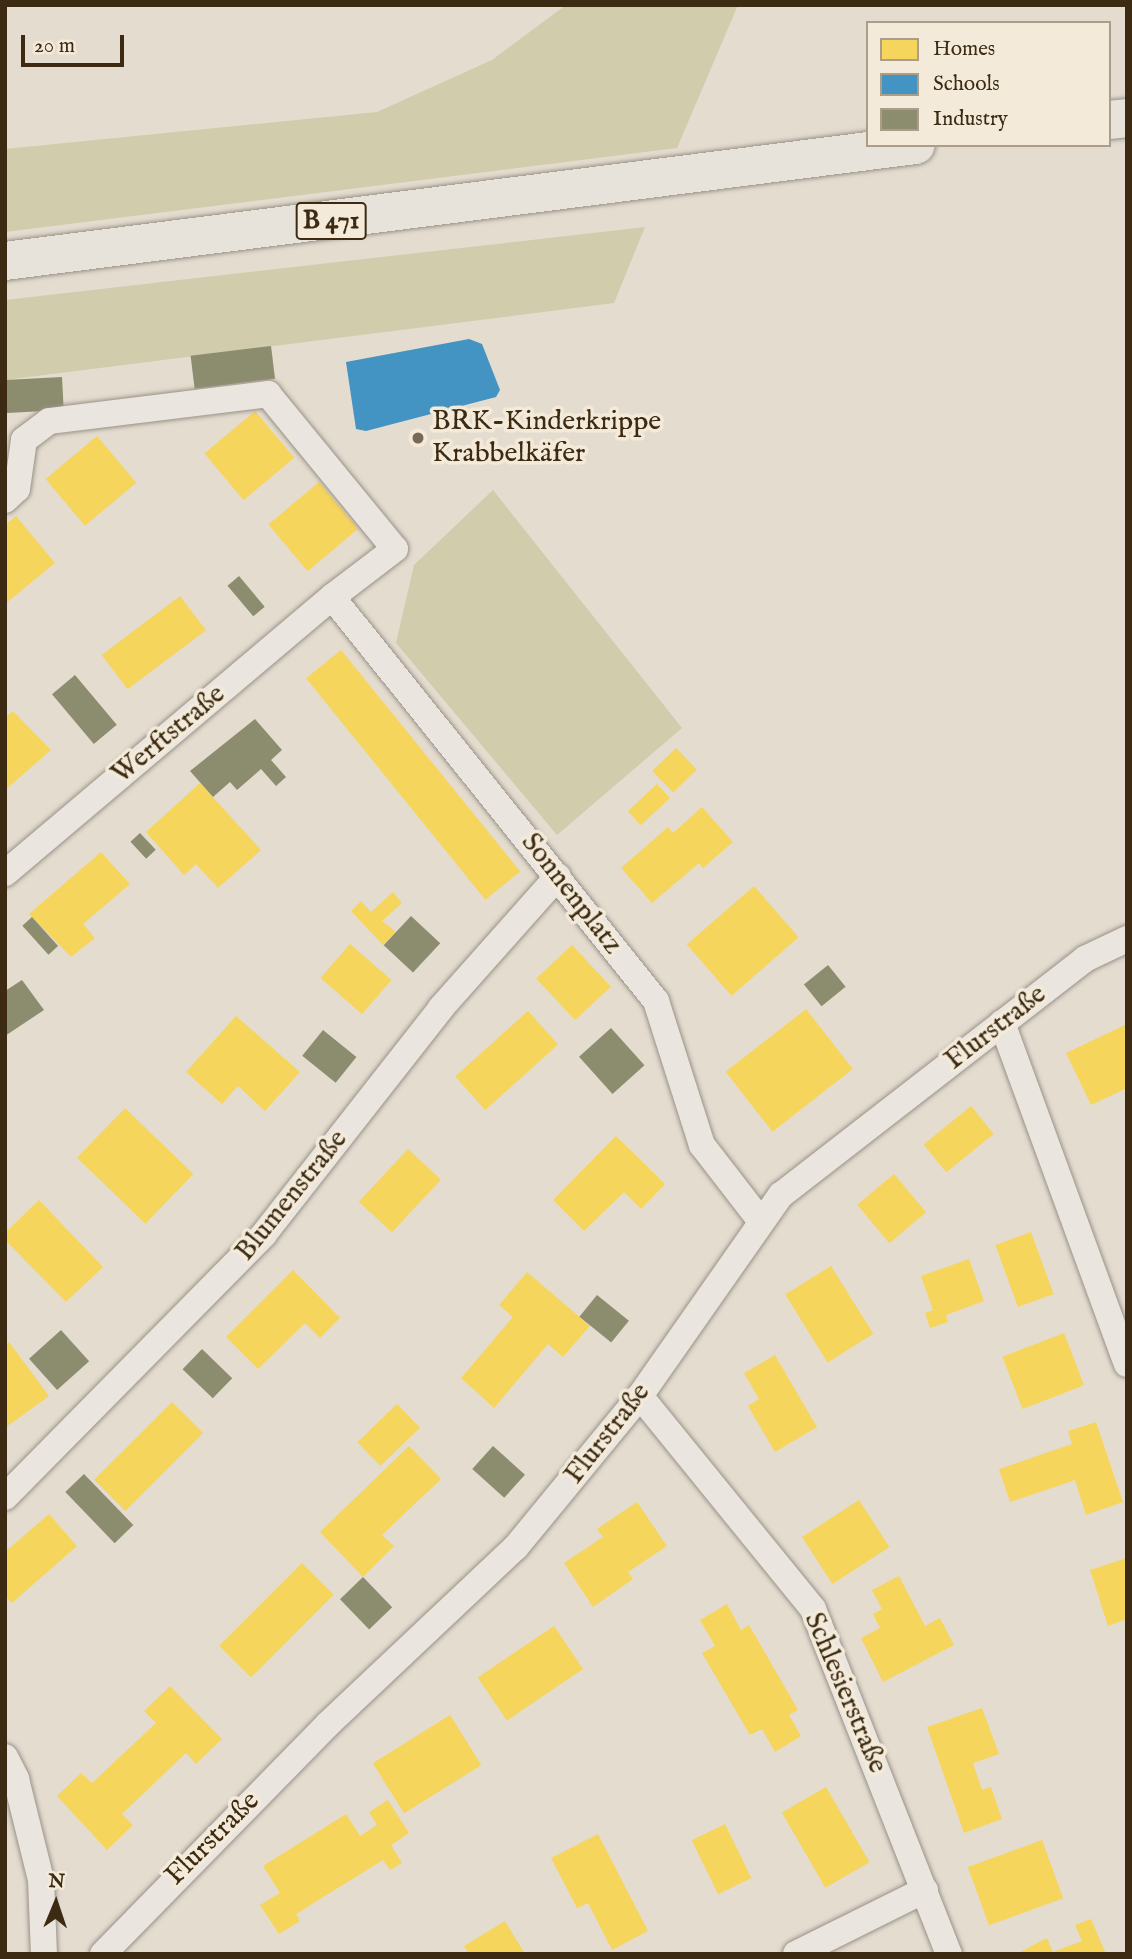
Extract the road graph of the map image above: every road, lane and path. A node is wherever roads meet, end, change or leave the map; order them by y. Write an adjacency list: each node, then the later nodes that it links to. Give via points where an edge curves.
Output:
1 (900, 147): 2 (highway, B 471)
2 (5, 261)
3 (5, 500): 4 (street, Werftstraße, via 17,489 24,440 49,421 268,394 395,549)
4 (332, 597): 5 (street, Werftstraße); 6 (street, Sonnenplatz)
5 (5, 873)
6 (558, 876): 9 (street, Sonnenplatz, via 656,1001 702,1145); 12 (street, Blumenstraße, via 441,1007 264,1234)
7 (1127, 939): 8 (street, Flurstraße, via 1085,959)
8 (1002, 1023): 9 (street, Flurstraße, via 781,1195); 10 (street)
9 (760, 1220): 11 (street, Flurstraße, via 698,1317)
10 (1127, 1364)
11 (639, 1396): 14 (street, Schlesierstraße, via 813,1609); 16 (street, Flurstraße, via 516,1547 328,1724)
12 (5, 1497)
13 (5, 1757): 15 (street, via 16,1779 41,1880)
14 (925, 1889): 17 (street); 18 (street, Schlesierstraße)
15 (44, 1954)
16 (103, 1954)
17 (796, 1954)
18 (949, 1954)

